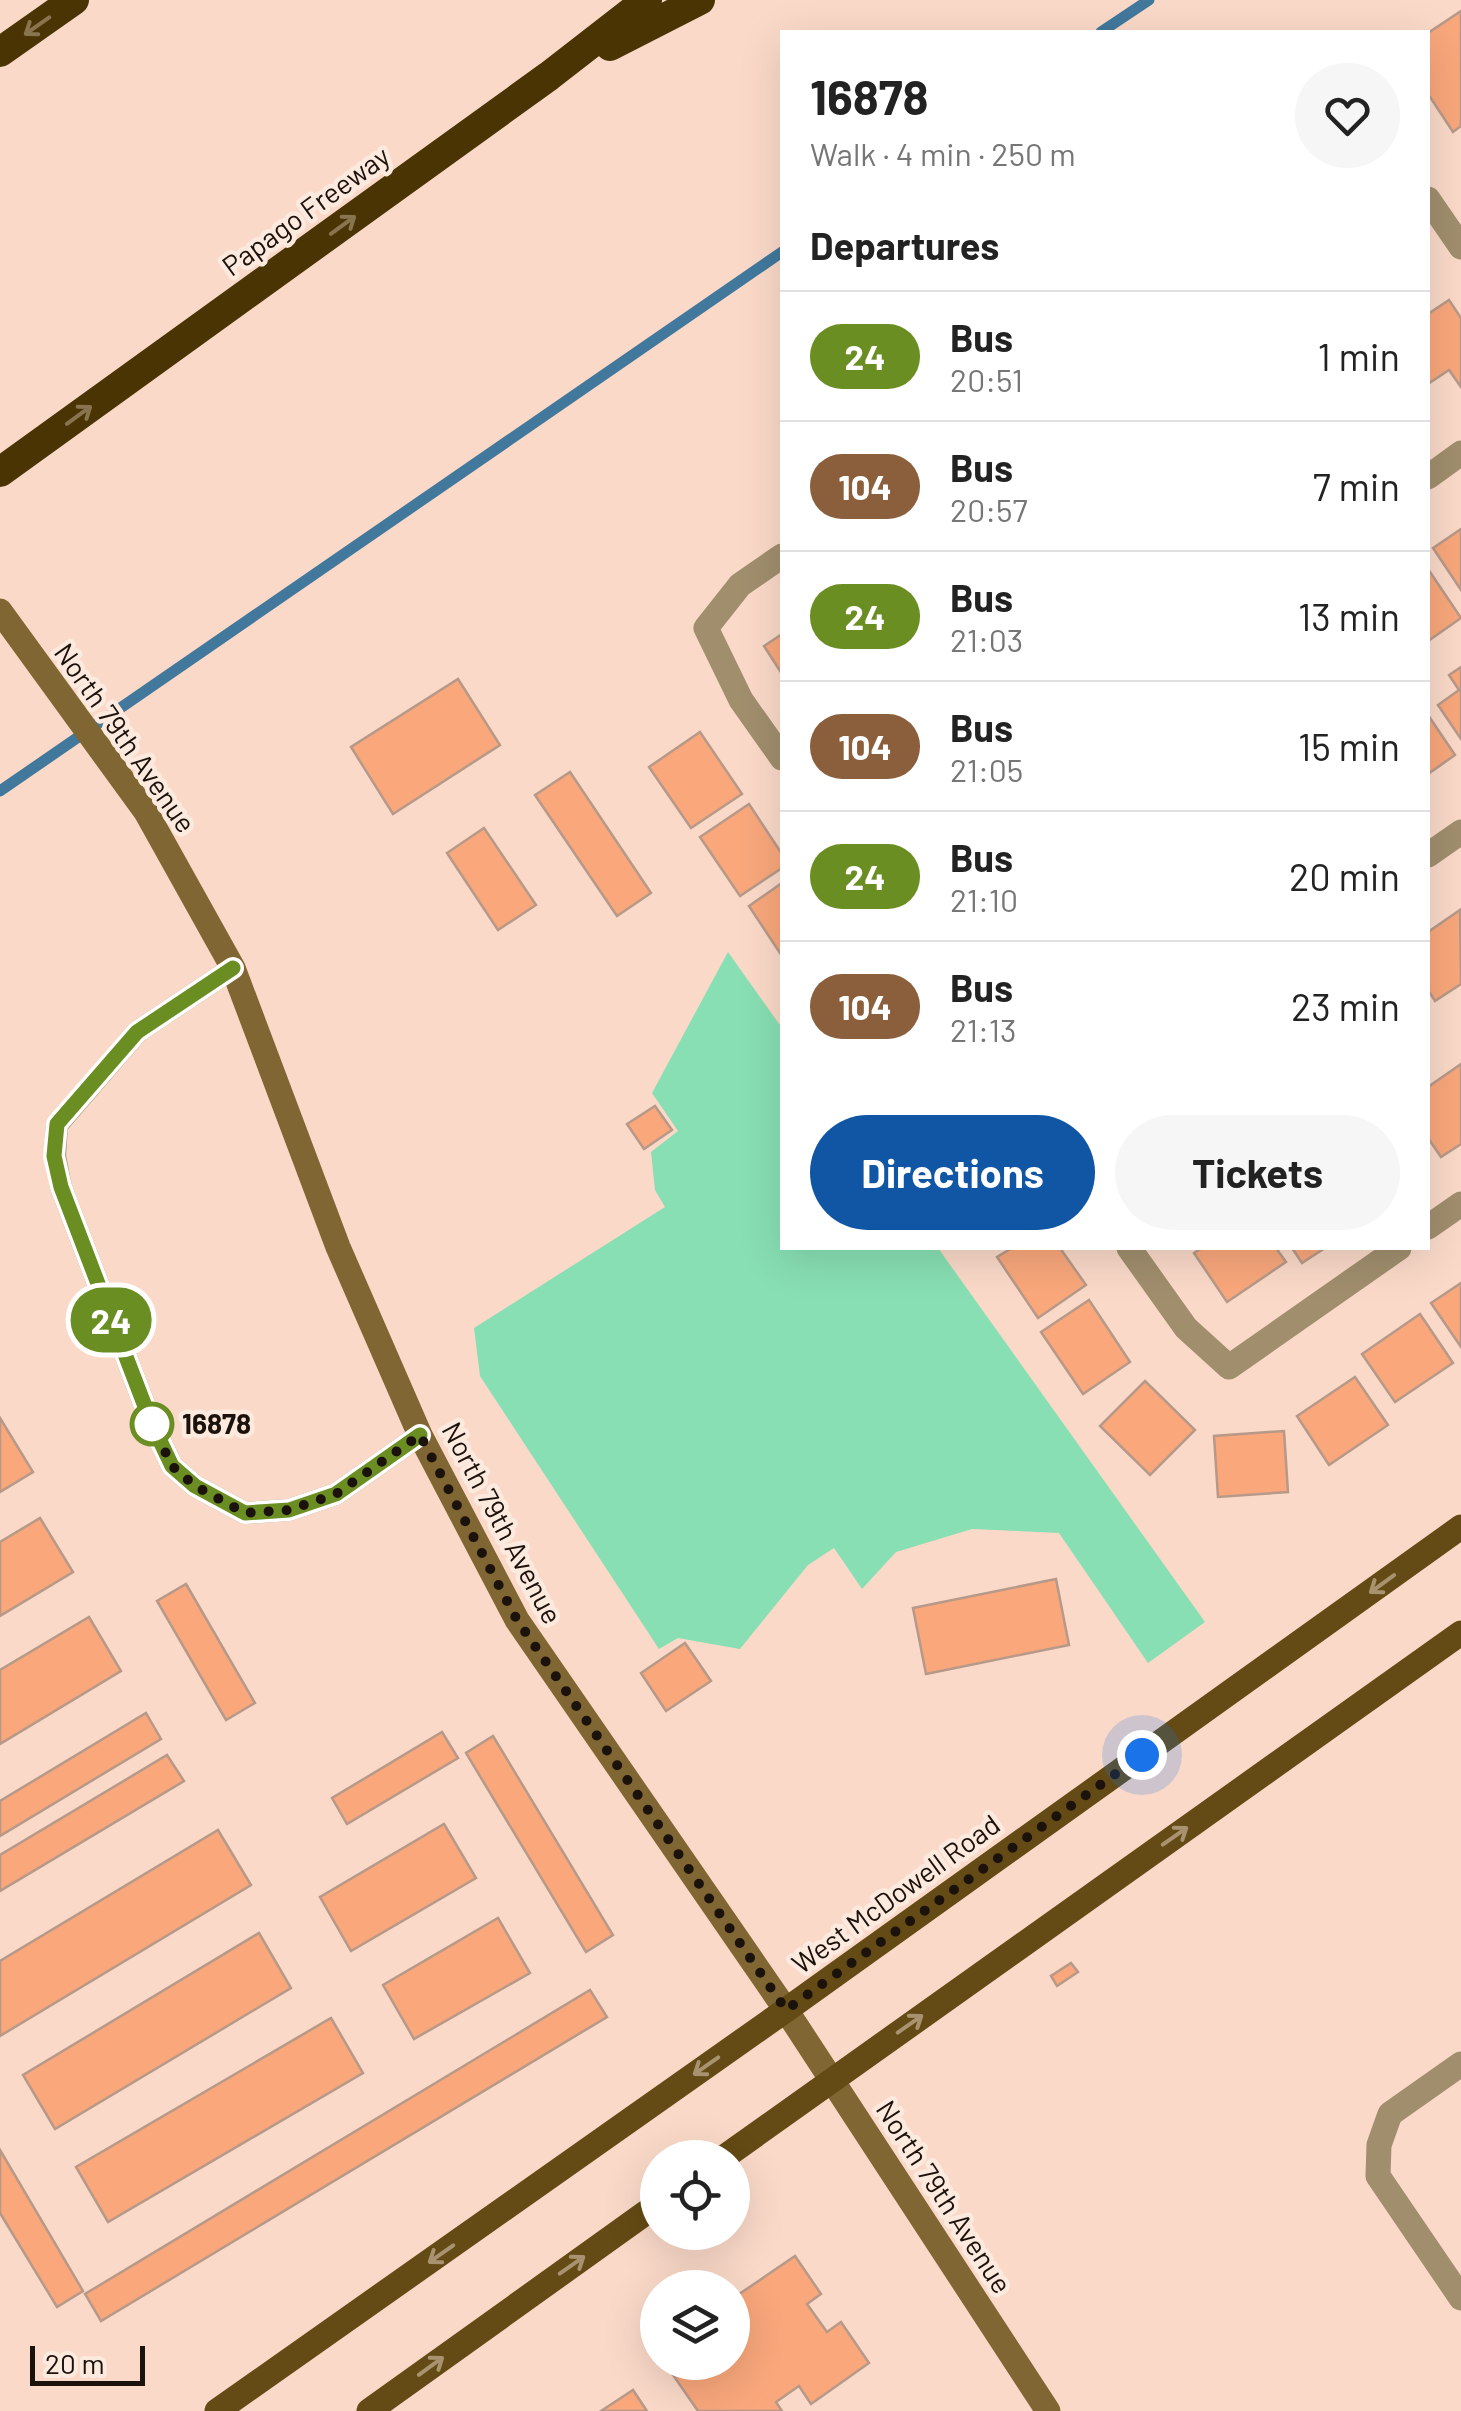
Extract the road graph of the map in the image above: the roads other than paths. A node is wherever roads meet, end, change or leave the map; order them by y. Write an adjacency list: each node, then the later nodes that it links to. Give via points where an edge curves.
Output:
1 (74, 0): 4 (highway, one-way to 4)
2 (648, 0): 5 (highway, Papago Freeway)
3 (700, 0): 5 (highway)
4 (0, 52)
5 (549, 76): 9 (highway, Papago Freeway, one-way to 5)
6 (1430, 202): 7 (street)
7 (1461, 248)
8 (1461, 454): 10 (street)
9 (0, 472)
10 (1430, 476)
11 (780, 557): 13 (street, via 740,586 706,628 741,700)
12 (0, 612): 16 (street, North 79th Avenue, via 146,812)
13 (780, 755)
14 (1461, 832): 15 (street)
15 (1430, 854)
16 (233, 968): 21 (street, North 79th Avenue, via 338,1247); 21 (lane, via 137,1032 57,1124 54,1156 61,1187 151,1422 172,1466 245,1513 289,1510 336,1494)
17 (1461, 1204): 18 (street)
18 (1430, 1226)
19 (1130, 1250): 20 (street, via 1186,1328 1229,1367)
20 (1396, 1250)
21 (420, 1435): 24 (street, North 79th Avenue, via 523,1630)
22 (1461, 1527): 24 (main road, West McDowell Road, one-way to 24)
23 (1461, 1632): 26 (main road, one-way to 23)
24 (786, 2010): 26 (street, North 79th Avenue); 30 (main road, West McDowell Road, one-way to 30)
25 (1461, 2064): 29 (street, via 1390,2114 1378,2176)
26 (831, 2080): 27 (main road); 32 (street, North 79th Avenue)
27 (749, 2140)
28 (640, 2217): 31 (main road, one-way to 28)
29 (1461, 2298)
30 (217, 2411)
31 (369, 2411)
32 (1048, 2411)

